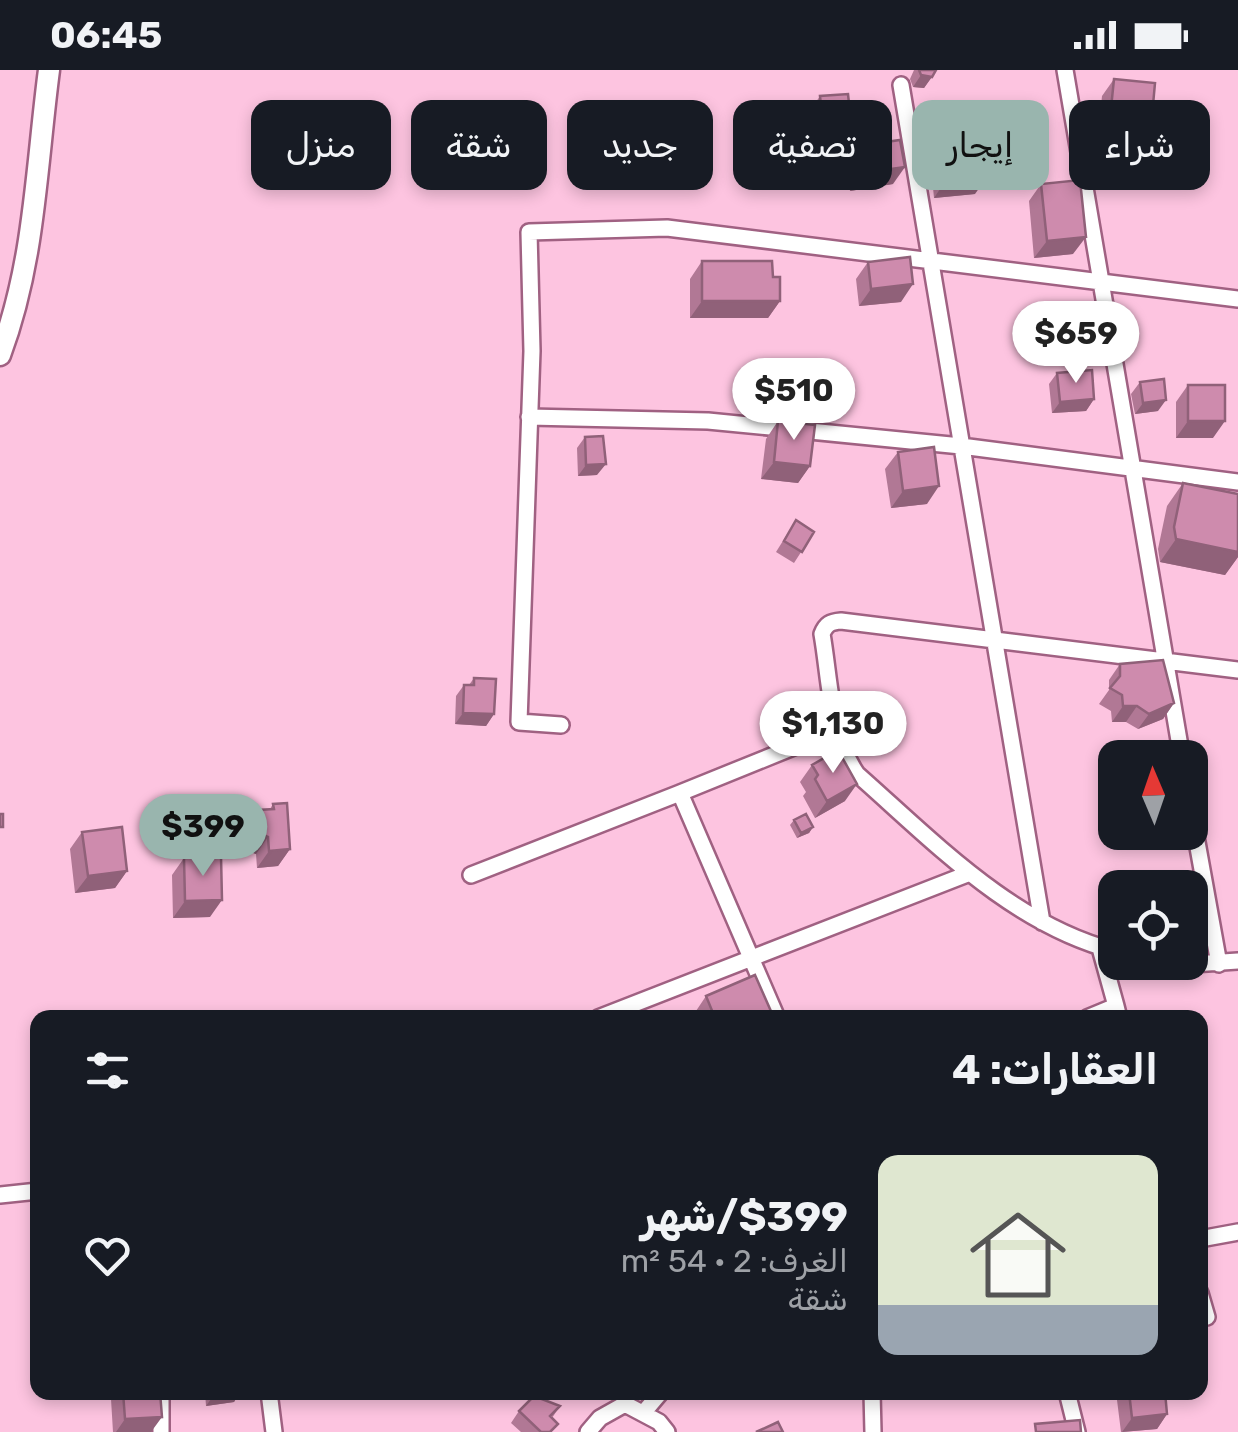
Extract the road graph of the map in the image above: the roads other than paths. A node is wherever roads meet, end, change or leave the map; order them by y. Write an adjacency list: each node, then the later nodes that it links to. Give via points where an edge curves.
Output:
1 (49, 70): 7 (street, via 32,239)
2 (1064, 70): 5 (street)
3 (901, 85): 4 (street)
4 (930, 259): 5 (street); 8 (street, via 666,228 529,232); 9 (street)
5 (1102, 280): 6 (street); 10 (street)
6 (1238, 299)
7 (0, 356)
8 (529, 418): 9 (street, via 708,421); 15 (street, via 519,722)
9 (961, 446): 10 (street); 12 (street)
10 (1130, 466): 11 (street); 13 (street)
11 (1238, 482)
12 (993, 638): 13 (street); 16 (street, via 831,622 822,634); 22 (street)
13 (1164, 659): 14 (street); 17 (street)
14 (1238, 670)
15 (562, 725)
16 (838, 729): 18 (street); 20 (street, via 856,774)
17 (1179, 740)
18 (680, 793): 21 (street); 24 (street)
19 (1198, 850): 27 (street)
20 (970, 873): 22 (street); 24 (street)
21 (470, 875)
22 (1042, 922): 23 (street)
23 (1098, 946)
24 (752, 960): 29 (street); 30 (street)
25 (1238, 961): 27 (street)
26 (1208, 964): 27 (street)
27 (1218, 964)
28 (1113, 980): 31 (street)
29 (619, 1010)
30 (774, 1010)
31 (1118, 1010)
32 (30, 1192): 33 (street)
33 (0, 1195)
34 (1238, 1232): 35 (street)
35 (1208, 1238)
36 (161, 1400): 42 (street)
37 (270, 1400): 43 (street)
38 (655, 1400): 41 (street)
39 (872, 1400): 46 (street)
40 (1070, 1400): 47 (street)
41 (644, 1412): 44 (street, via 625,1404); 45 (street)
42 (161, 1432)
43 (274, 1432)
44 (588, 1432)
45 (668, 1432)
46 (872, 1432)
47 (1076, 1432)

